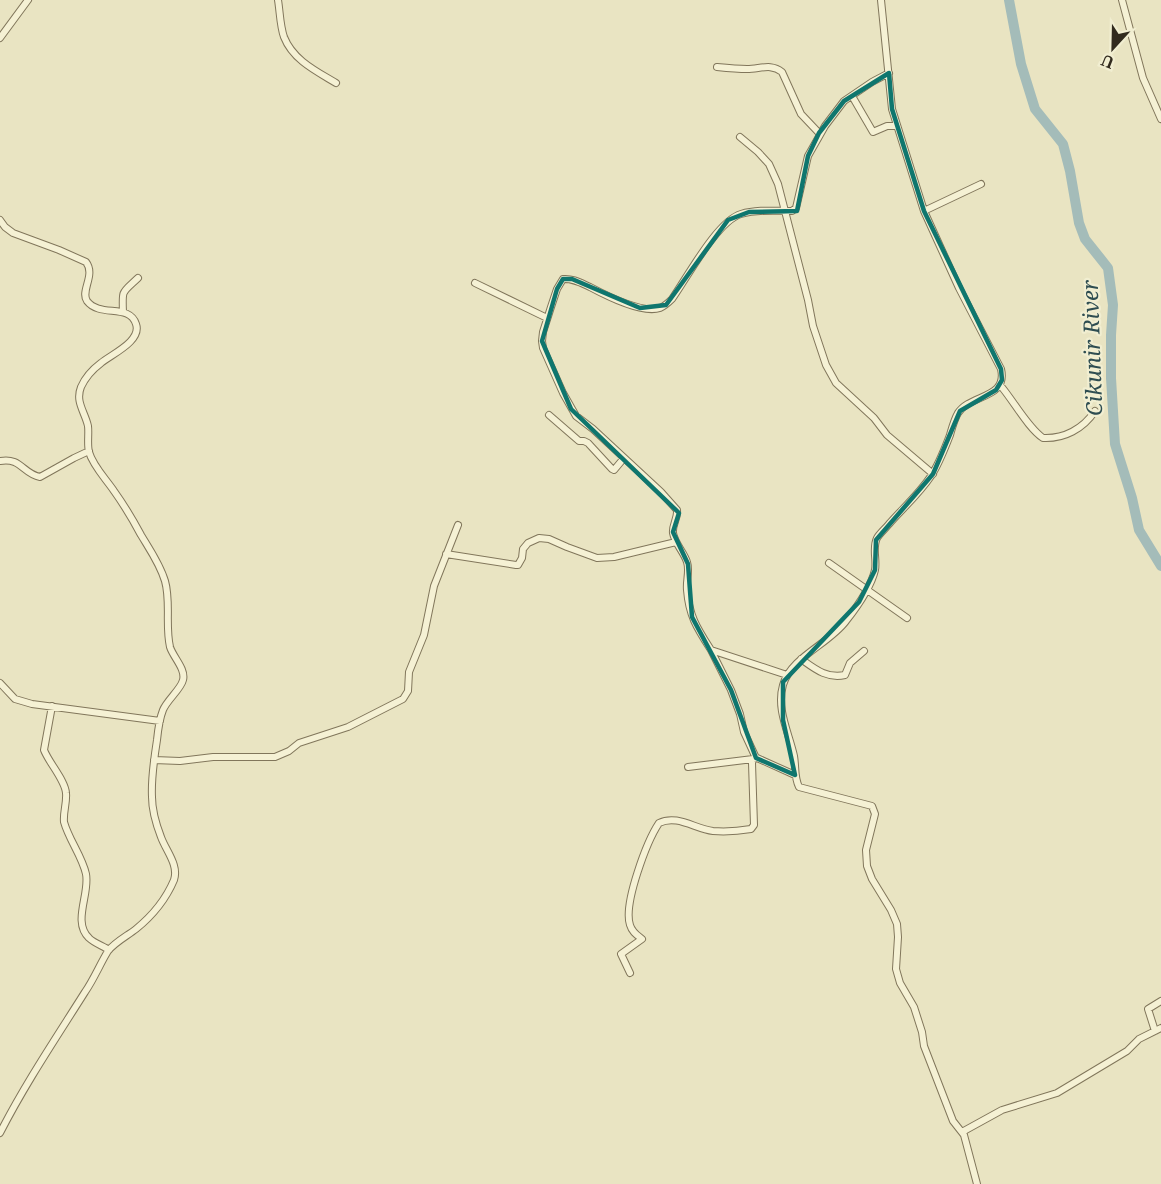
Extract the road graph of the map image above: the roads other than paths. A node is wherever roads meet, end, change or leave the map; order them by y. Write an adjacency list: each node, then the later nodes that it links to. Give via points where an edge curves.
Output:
1 (28, 0): 5 (street)
2 (278, 0): 8 (street, via 281,27 290,48 305,64)
3 (881, 0): 7 (street)
4 (1122, 0): 10 (street, via 1143,78)
5 (0, 38)
6 (717, 67): 12 (street, via 776,68 782,72 801,114)
7 (889, 73): 9 (street); 11 (street)
8 (336, 83)
9 (852, 96): 11 (street, via 873,132); 12 (street)
10 (1161, 119)
11 (897, 126): 16 (street)
12 (819, 133): 15 (street, via 808,156 798,204 792,211)
13 (740, 137): 15 (street, via 769,164)
14 (981, 184): 16 (street)
15 (785, 211): 21 (street, via 749,212 728,220 672,299 658,309 640,308 572,279 563,279); 28 (street, via 813,326 836,383 887,435)
16 (924, 212): 22 (street, via 1001,369)
17 (0, 220): 20 (street, via 13,233 86,262 90,271 86,300 105,311)
18 (138, 278): 20 (street, via 124,290)
19 (475, 284): 21 (street)
20 (123, 312): 25 (street, via 136,323 136,336 100,363 81,387 79,398 86,418)
21 (547, 318): 26 (street, via 543,348 571,408)
22 (1000, 385): 23 (street, via 1043,438 1071,432); 28 (street, via 960,411)
23 (1095, 411)
24 (549, 415): 26 (street, via 579,441 588,443 612,469)
25 (89, 452): 27 (street, via 40,477 14,461); 41 (street, via 158,562 164,578 171,649 184,677)
26 (624, 458): 30 (street, via 677,510 673,532)
27 (0, 461)
28 (933, 474): 33 (street, via 876,540 875,570)
29 (458, 525): 31 (street)
30 (676, 542): 31 (street, via 597,558 539,538 528,543 518,565); 35 (street, via 688,564 692,617)
31 (446, 555): 43 (street, via 409,674 408,691 401,700 274,757)
32 (829, 562): 33 (street)
33 (867, 589): 34 (street); 37 (street, via 847,621)
34 (907, 618)
35 (711, 650): 38 (street); 42 (street, via 731,690)
36 (864, 651): 37 (street, via 850,663 845,675 838,676 825,675)
37 (801, 659): 38 (street)
38 (787, 675): 45 (street, via 781,698)
39 (0, 683): 40 (street, via 15,699)
40 (52, 706): 41 (street); 46 (street, via 44,750 65,788 64,822 86,875 82,925 89,938)
41 (160, 720): 43 (street)
42 (755, 759): 44 (street); 45 (street); 47 (street, via 752,829 714,831 678,821 657,825 631,899 631,927 642,939 621,954)
43 (154, 760): 46 (street, via 154,814 175,866 174,880 164,900 147,919)
44 (688, 767)
45 (795, 774): 50 (street, via 803,789 875,810 866,850 867,866 897,924 896,969 900,983 914,1007 924,1046 953,1121)
46 (110, 950): 51 (street)
47 (630, 973)
48 (1161, 1001): 49 (street, via 1148,1009)
49 (1158, 1030): 50 (street, via 1057,1093 1002,1110)
50 (962, 1132): 52 (street)
51 (0, 1133)
52 (977, 1184)

